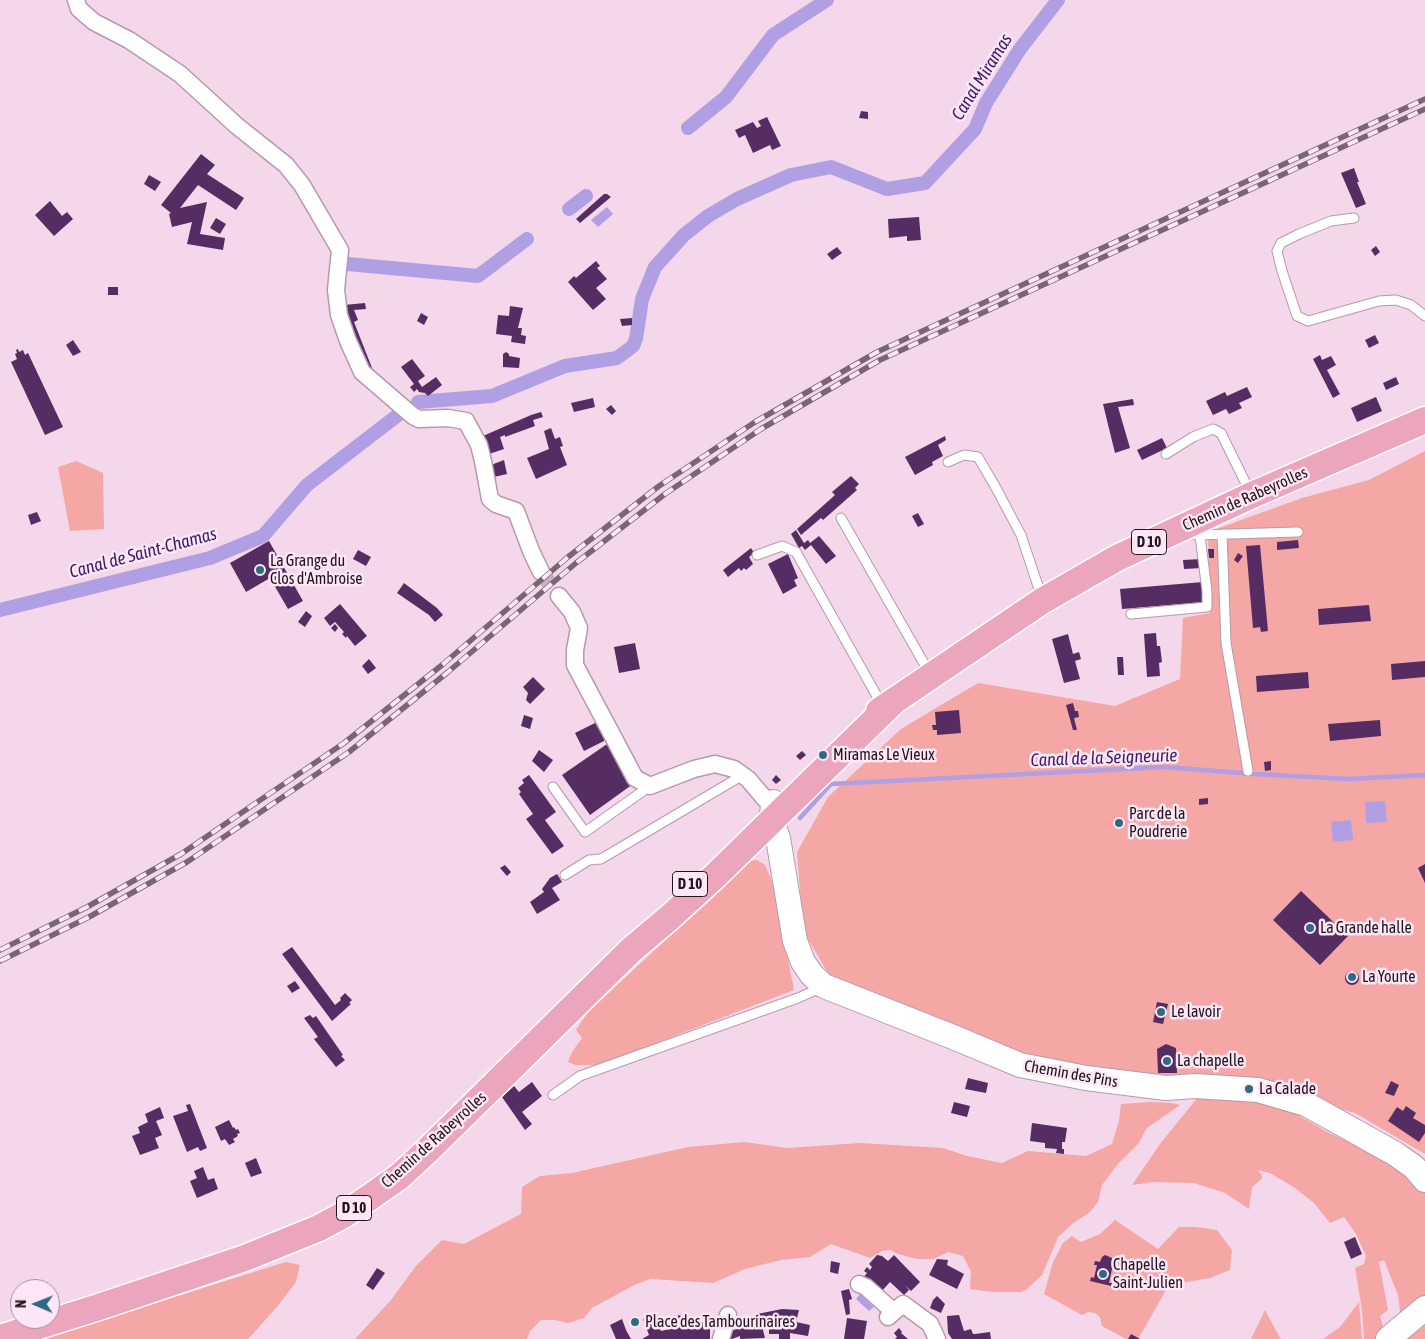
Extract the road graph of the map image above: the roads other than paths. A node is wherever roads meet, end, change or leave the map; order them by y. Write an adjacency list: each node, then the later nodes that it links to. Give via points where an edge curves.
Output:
1 (76, 0): 14 (street, via 79,9 94,22 129,40 180,74 236,126 286,165 302,185 340,250 336,290 339,314 362,372 419,419 466,421 484,461 490,498 496,504 516,511)
2 (1354, 218): 3 (lane, via 1330,222 1281,244 1277,251 1298,316 1308,321 1379,301 1396,300 1411,305)
3 (1425, 316)
4 (1425, 420): 7 (main road, Chemin de Rabeyrolles / D 10)
5 (1166, 454): 7 (lane, via 1213,429 1221,433)
6 (948, 462): 16 (lane, via 964,455 978,457 1021,535)
7 (1252, 495): 9 (main road, Chemin de Rabeyrolles / D 10)
8 (840, 518): 18 (lane)
9 (1171, 532): 12 (lane); 16 (main road, Chemin de Rabeyrolles / D 10)
10 (1298, 532): 11 (lane)
11 (1222, 535): 12 (lane); 20 (lane, via 1226,643)
12 (1200, 536): 17 (lane, via 1206,607)
13 (757, 556): 19 (lane, via 782,546 796,552)
14 (541, 572)
15 (559, 596): 22 (street, via 572,612 579,628 575,665 635,778)
16 (1042, 601): 18 (main road, Chemin de Rabeyrolles / D 10)
17 (1131, 614)
18 (931, 676): 19 (main road, Chemin de Rabeyrolles / D 10)
19 (887, 707): 24 (main road, Chemin de Rabeyrolles / D 10); 24 (main road, Chemin de Rabeyrolles / D 10, via 840,738)
20 (1248, 770)
21 (743, 775): 22 (street, via 715,764); 24 (street); 25 (lane, via 601,859 590,860)
22 (650, 786): 23 (lane, via 585,832)
23 (553, 787)
24 (775, 814): 26 (main road, Chemin de Rabeyrolles / D 10, via 715,876); 26 (main road, Chemin de Rabeyrolles / D 10, via 663,911); 27 (street, Chemin des Pins, via 797,949 812,975)
25 (565, 875)
26 (631, 950): 33 (main road, Chemin de Rabeyrolles / D 10, via 400,1176 345,1214 244,1258)
27 (824, 986): 28 (lane, via 580,1076); 29 (street, Chemin des Pins, via 1020,1065 1151,1087 1258,1090 1306,1104 1394,1153 1414,1167)
28 (553, 1095)
29 (1425, 1180)
30 (859, 1284): 35 (street, via 866,1286 895,1311 930,1324)
31 (1425, 1308): 36 (street)
32 (728, 1315): 34 (street)
33 (0, 1338)
34 (721, 1339)
35 (937, 1339)
36 (1388, 1339)

